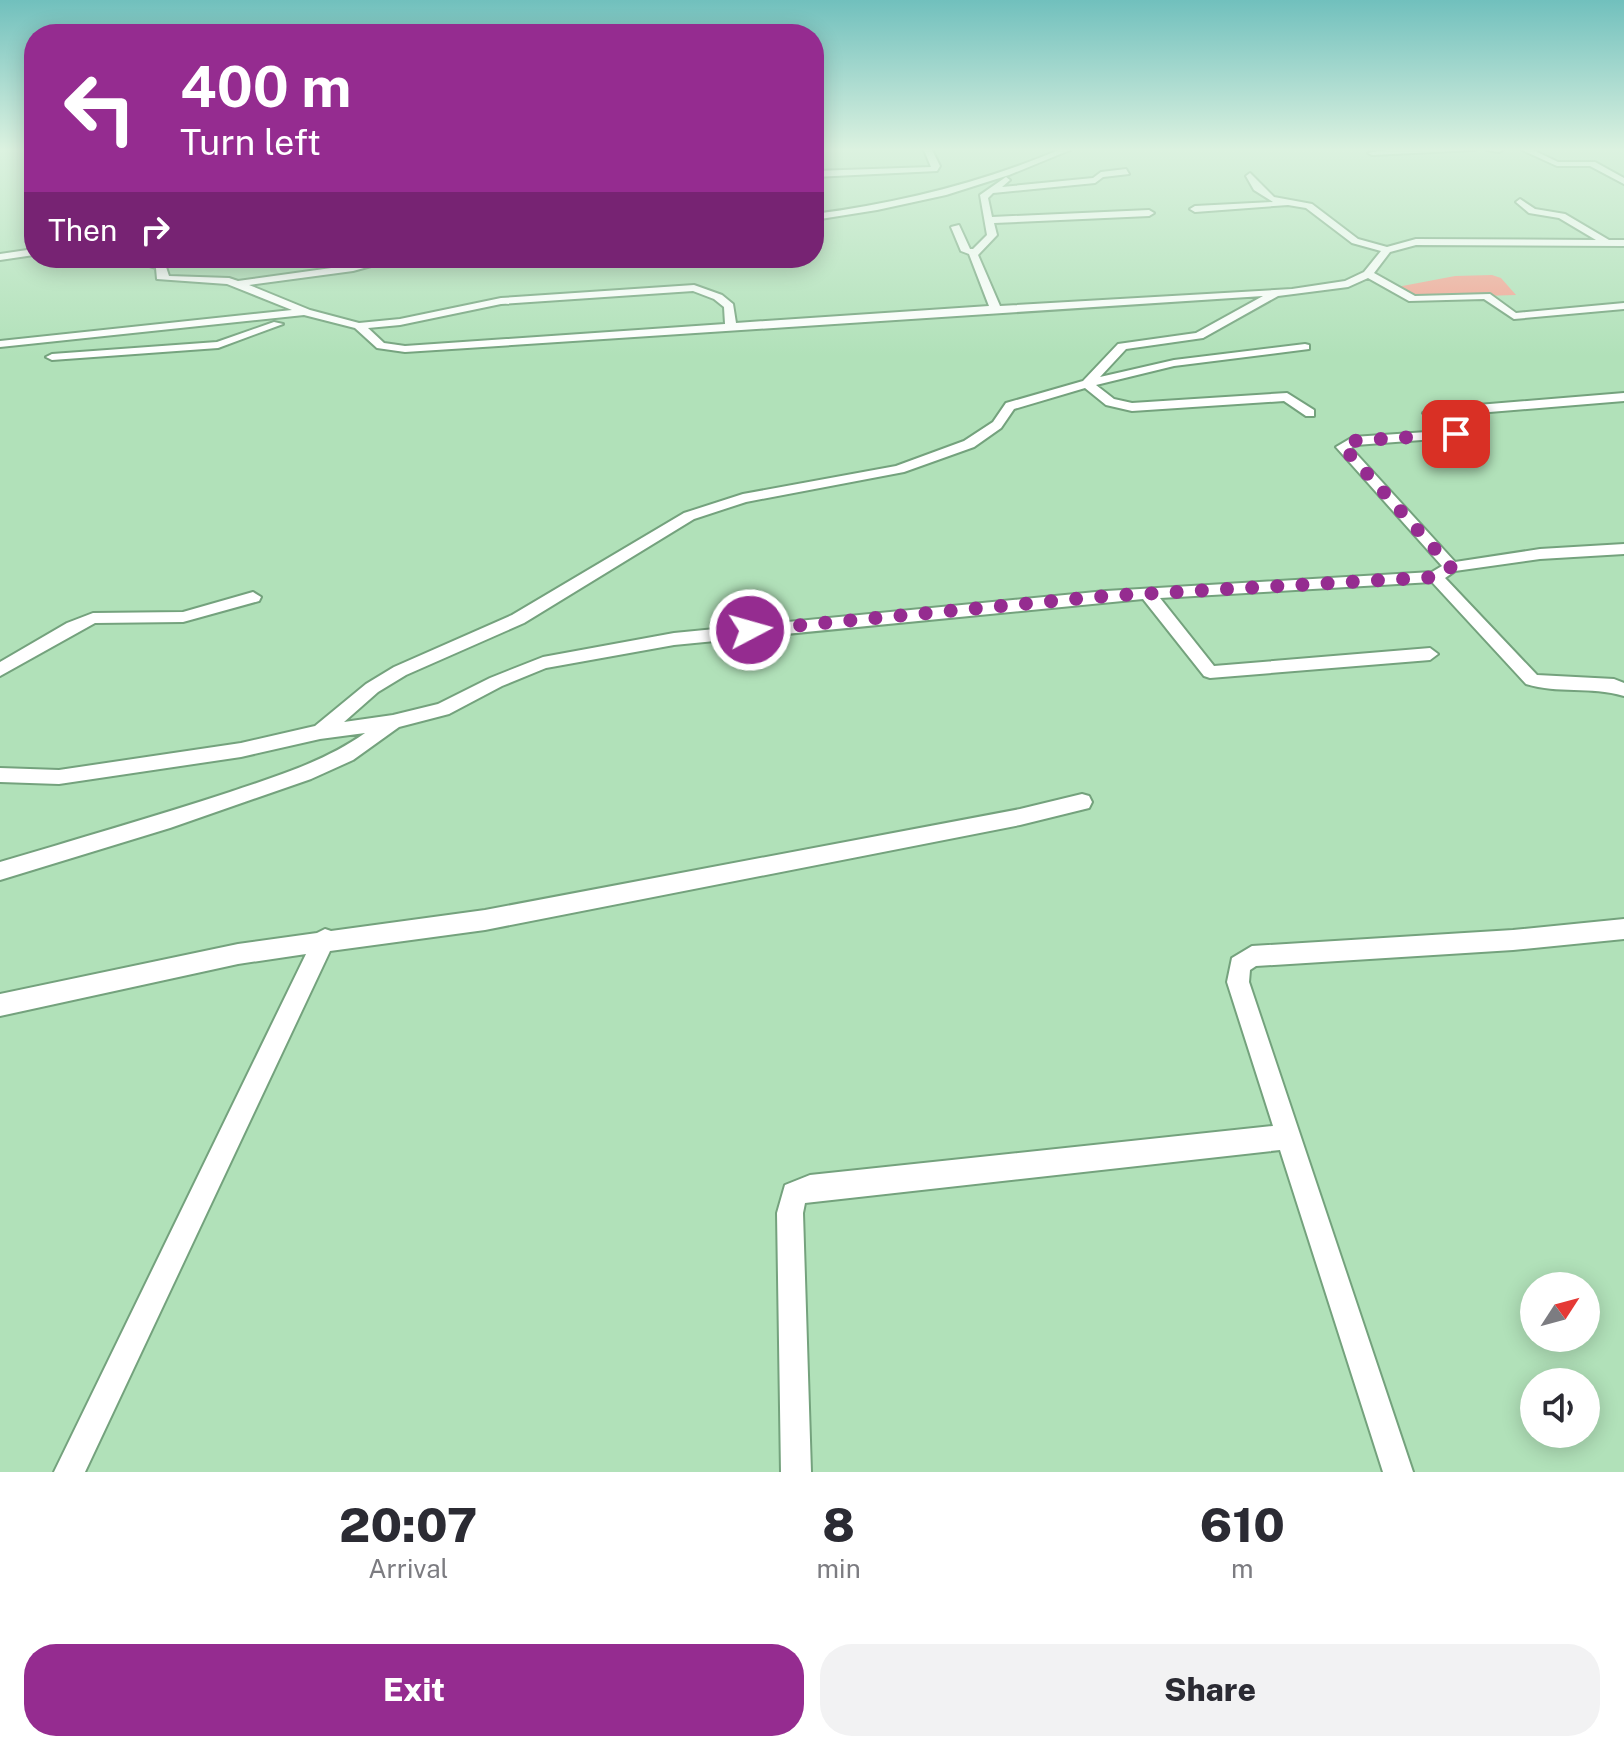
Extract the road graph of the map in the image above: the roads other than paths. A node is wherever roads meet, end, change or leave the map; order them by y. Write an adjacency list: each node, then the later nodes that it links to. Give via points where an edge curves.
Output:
1 (1020, 219): 4 (street)
2 (1324, 219): 8 (street, via 1355,241)
3 (1567, 219): 6 (street)
4 (991, 220): 9 (street, via 992,235)
5 (956, 227): 9 (street, via 966,251)
6 (1608, 243): 7 (street); 8 (street, via 1437,241)
7 (1624, 243)
8 (1387, 250): 14 (street)
9 (974, 252): 18 (street)
10 (24, 253): 11 (street)
11 (0, 257)
12 (161, 268): 15 (street, via 161,277 168,279)
13 (353, 268): 15 (street)
14 (1368, 274): 16 (street, via 1348,284); 17 (street, via 1413,299 1486,296 1514,316)
15 (237, 284): 19 (street)
16 (1274, 293): 18 (street); 26 (street, via 1199,336 1122,346)
17 (1624, 306)
18 (996, 310): 22 (street)
19 (306, 312): 20 (street); 23 (street)
20 (333, 319): 21 (street); 25 (street, via 276,324 218,345)
21 (359, 326): 22 (street, via 381,346 405,349); 22 (street, via 501,301 694,288 729,306)
22 (731, 329)
23 (0, 344)
24 (1305, 347): 26 (street, via 1158,366)
25 (52, 357)
26 (1087, 384): 28 (street, via 1110,402 1132,407 1287,397); 39 (street, via 1010,406 986,435 910,465 743,498 689,516 518,619 400,671)
27 (1624, 397): 29 (street)
28 (1310, 413)
29 (1429, 413)
30 (1456, 434): 32 (street, via 1353,441 1343,447)
31 (1624, 549): 32 (street, via 1540,554)
32 (1443, 572): 33 (street); 37 (street, via 1532,680)
33 (1147, 593): 35 (street, via 1210,672); 38 (street, via 750,630 593,652 530,668 443,709)
34 (253, 597): 36 (street, via 183,617 93,618)
35 (1430, 654)
36 (0, 670)
37 (1624, 690)
38 (393, 722): 39 (street); 42 (street, via 347,755 304,774)
39 (320, 732): 40 (street, via 241,750 59,777)
40 (0, 775)
41 (1082, 802): 44 (street, via 485,920)
42 (0, 871)
43 (1624, 929): 46 (street, via 1252,956 1240,965 1238,982)
44 (325, 939): 45 (street); 47 (street)
45 (0, 1005)
46 (1287, 1137): 48 (street, via 810,1188 794,1194 790,1213); 49 (street)
47 (69, 1472)
48 (796, 1472)
49 (1398, 1472)

